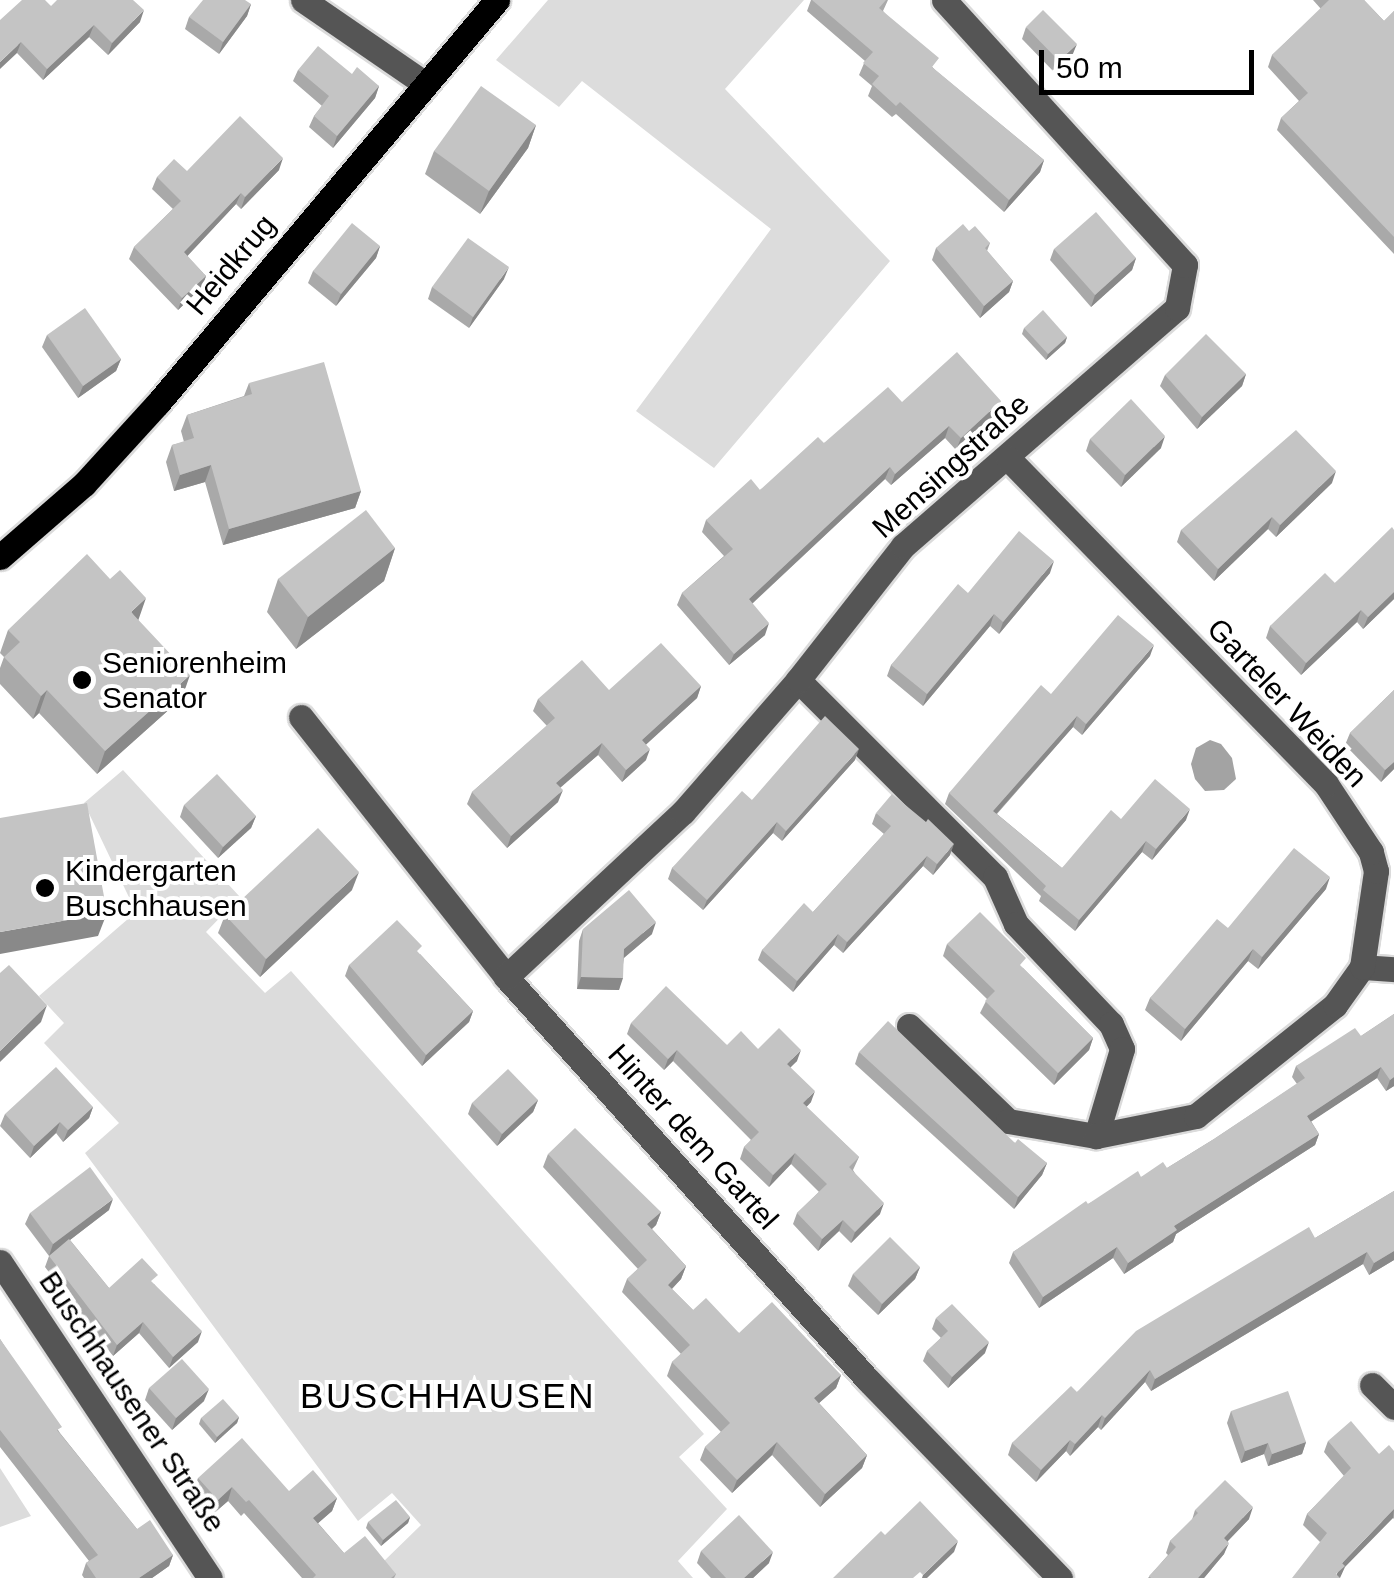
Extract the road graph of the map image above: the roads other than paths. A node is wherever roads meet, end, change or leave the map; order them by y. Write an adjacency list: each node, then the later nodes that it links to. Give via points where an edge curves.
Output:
1 (302, 0): 4 (street)
2 (496, 0): 4 (main road, Heidkrug)
3 (944, 0): 5 (street, Mensingstraße, via 1185,265 1177,308)
4 (425, 84): 6 (main road, Heidkrug, via 158,403 84,484)
5 (1008, 458): 7 (street, Mensingstraße, via 904,546); 9 (street, Garteler Weiden, via 1326,784 1371,852 1376,871)
6 (0, 557)
7 (798, 680): 11 (street, Mensingstraße, via 683,812); 13 (street, via 995,877 1016,924 1111,1024 1122,1049)
8 (302, 718): 11 (street, Hinter dem Gartel)
9 (1362, 967): 10 (street); 13 (street, Garteler Weiden, via 1334,1006 1196,1116)
10 (1394, 970)
11 (506, 977): 18 (street, Hinter dem Gartel, via 868,1380)
12 (908, 1026): 13 (street, Garteler Weiden, via 1008,1121)
13 (1096, 1136)
14 (0, 1262): 17 (street, Buschhausener Straße)
15 (1372, 1385): 16 (street)
16 (1394, 1407)
17 (210, 1578)
18 (1060, 1578)

